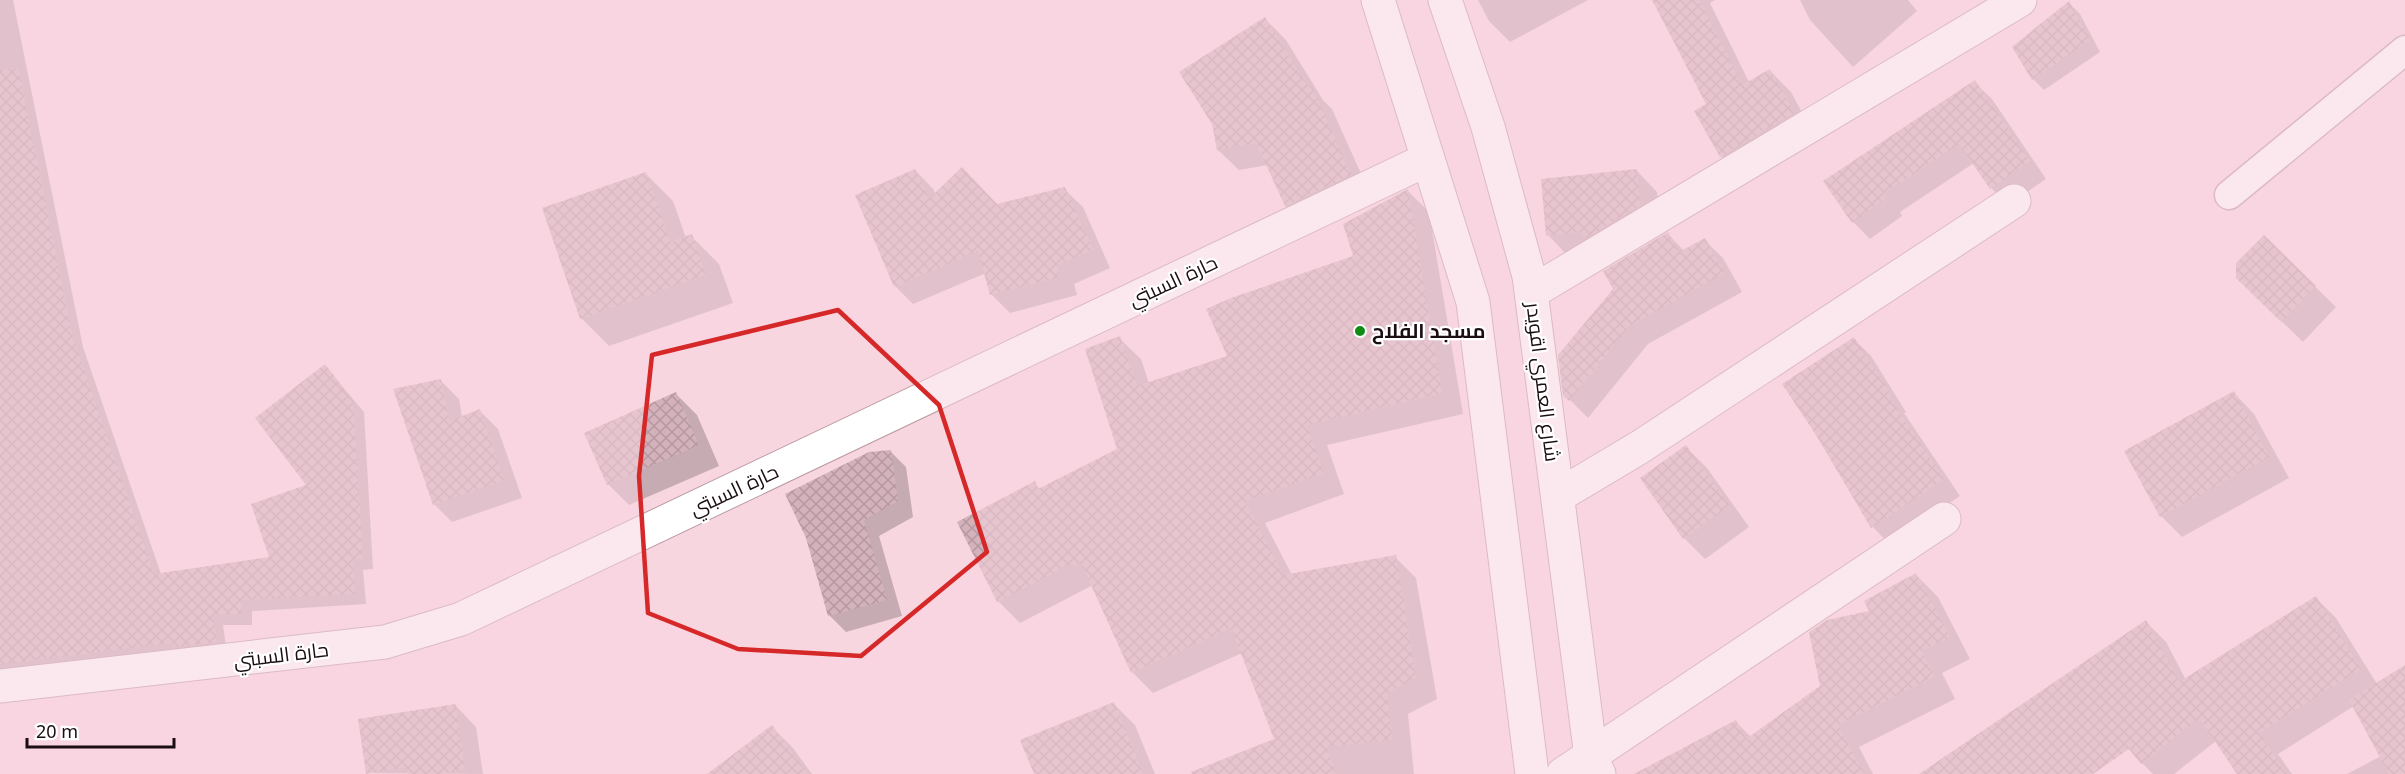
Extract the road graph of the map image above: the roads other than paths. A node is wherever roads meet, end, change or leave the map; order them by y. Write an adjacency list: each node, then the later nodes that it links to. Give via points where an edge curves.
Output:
1 (1378, 0): 5 (street)
2 (1445, 0): 8 (street, شارع العمري اقويدر, via 1488,127)
3 (2020, 0): 8 (street)
4 (2405, 50): 6 (lane)
5 (1428, 159): 11 (street, حارة السبتي, via 461,619 385,642); 13 (street, via 1473,302)
6 (2229, 195)
7 (2014, 201): 9 (street, via 1640,447)
8 (1532, 292): 9 (street, شارع العمري اقويدر)
9 (1558, 496): 12 (street, شارع العمري اقويدر)
10 (1944, 519): 12 (street)
11 (0, 686)
12 (1595, 765): 14 (street)
13 (1532, 774)
14 (1563, 774)

